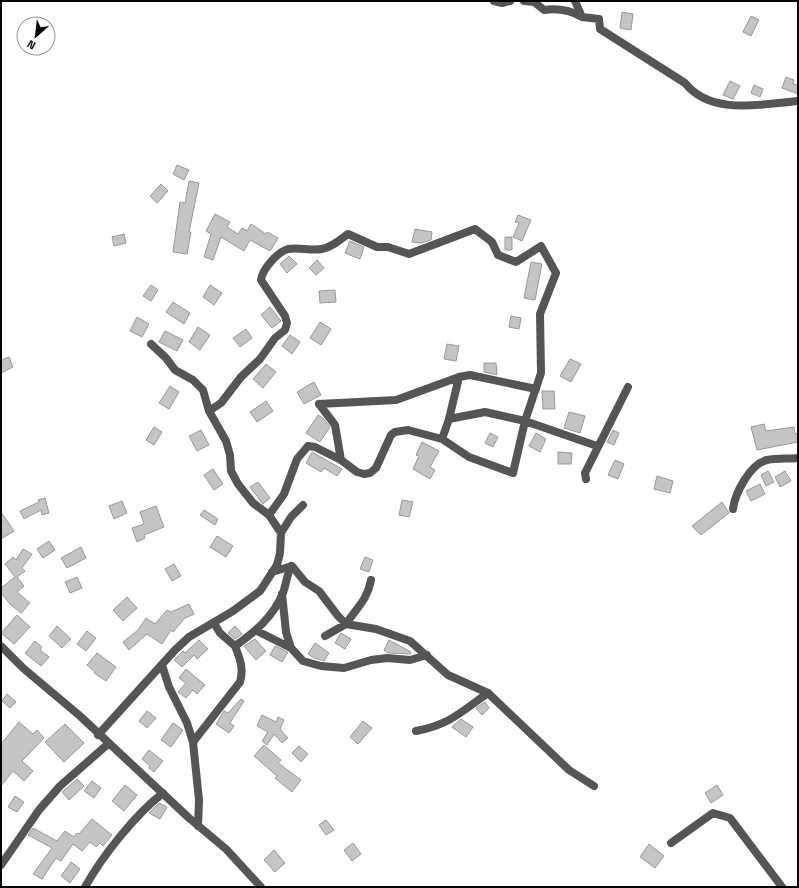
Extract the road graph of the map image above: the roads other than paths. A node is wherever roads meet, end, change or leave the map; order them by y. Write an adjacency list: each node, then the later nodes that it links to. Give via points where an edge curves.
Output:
1 (494, 1): 2 (street)
2 (510, 1)
3 (524, 1): 5 (street, via 534,2 544,10 571,11)
4 (575, 1): 5 (street)
5 (582, 16): 6 (street, via 599,19 600,29 685,83 692,92 700,96 728,106)
6 (798, 101)
7 (151, 344): 11 (street, via 175,370 203,390)
8 (459, 377): 10 (street, via 470,375); 12 (street); 17 (street, via 396,400 319,404 335,425)
9 (628, 386): 15 (street)
10 (536, 389): 11 (street, via 541,373 540,314 556,273 541,246 516,262 498,255 492,242 475,229 409,254 388,247 377,247 348,234 323,249 288,249 269,262 261,280 285,316 285,330 241,376 221,403); 13 (street)
11 (209, 411): 21 (street, via 226,441 232,471 238,484 253,503)
12 (450, 419): 13 (street, via 485,412); 14 (street)
13 (525, 420): 14 (street, via 513,473 469,457); 15 (street)
14 (442, 440): 17 (street, via 408,430 396,432 391,435 376,468 370,473 356,472)
15 (597, 446): 18 (street, via 585,473)
16 (798, 458): 20 (street, via 766,460 752,469 735,495)
17 (341, 460): 21 (street, via 308,446 297,459 284,494)
18 (586, 479)
19 (303, 505): 22 (street, via 291,517)
20 (733, 509)
21 (270, 516): 22 (street)
22 (281, 533): 24 (street, via 280,553)
23 (291, 566): 24 (street); 26 (street); 28 (street, via 305,582 319,591)
24 (272, 572): 27 (street, via 260,590)
25 (371, 580): 28 (street, via 365,600)
26 (282, 594): 29 (street); 33 (street, via 286,632)
27 (214, 623): 32 (street, via 220,633); 35 (street, via 189,637)
28 (346, 624): 30 (street); 34 (street, via 376,629 410,641)
29 (257, 631): 32 (street); 33 (street)
30 (325, 636)
31 (1, 646): 38 (street)
32 (235, 646): 39 (street, via 243,673 240,682)
33 (291, 648): 34 (street, via 303,661 344,668 371,660 410,660)
34 (427, 655): 36 (street, via 448,674)
35 (162, 665): 38 (street); 39 (street)
36 (488, 693): 37 (street, via 448,722); 41 (street, via 569,770)
37 (416, 731)
38 (98, 735): 40 (street)
39 (193, 742): 43 (street, via 199,800)
40 (108, 744): 42 (street); 45 (street, via 60,786 39,810)
41 (594, 786)
42 (163, 793): 43 (street); 46 (street, via 142,812)
43 (198, 826): 47 (street, via 226,849)
44 (671, 843): 48 (street, via 713,813 730,818)
45 (1, 865)
46 (85, 887)
47 (261, 887)
48 (782, 887)

